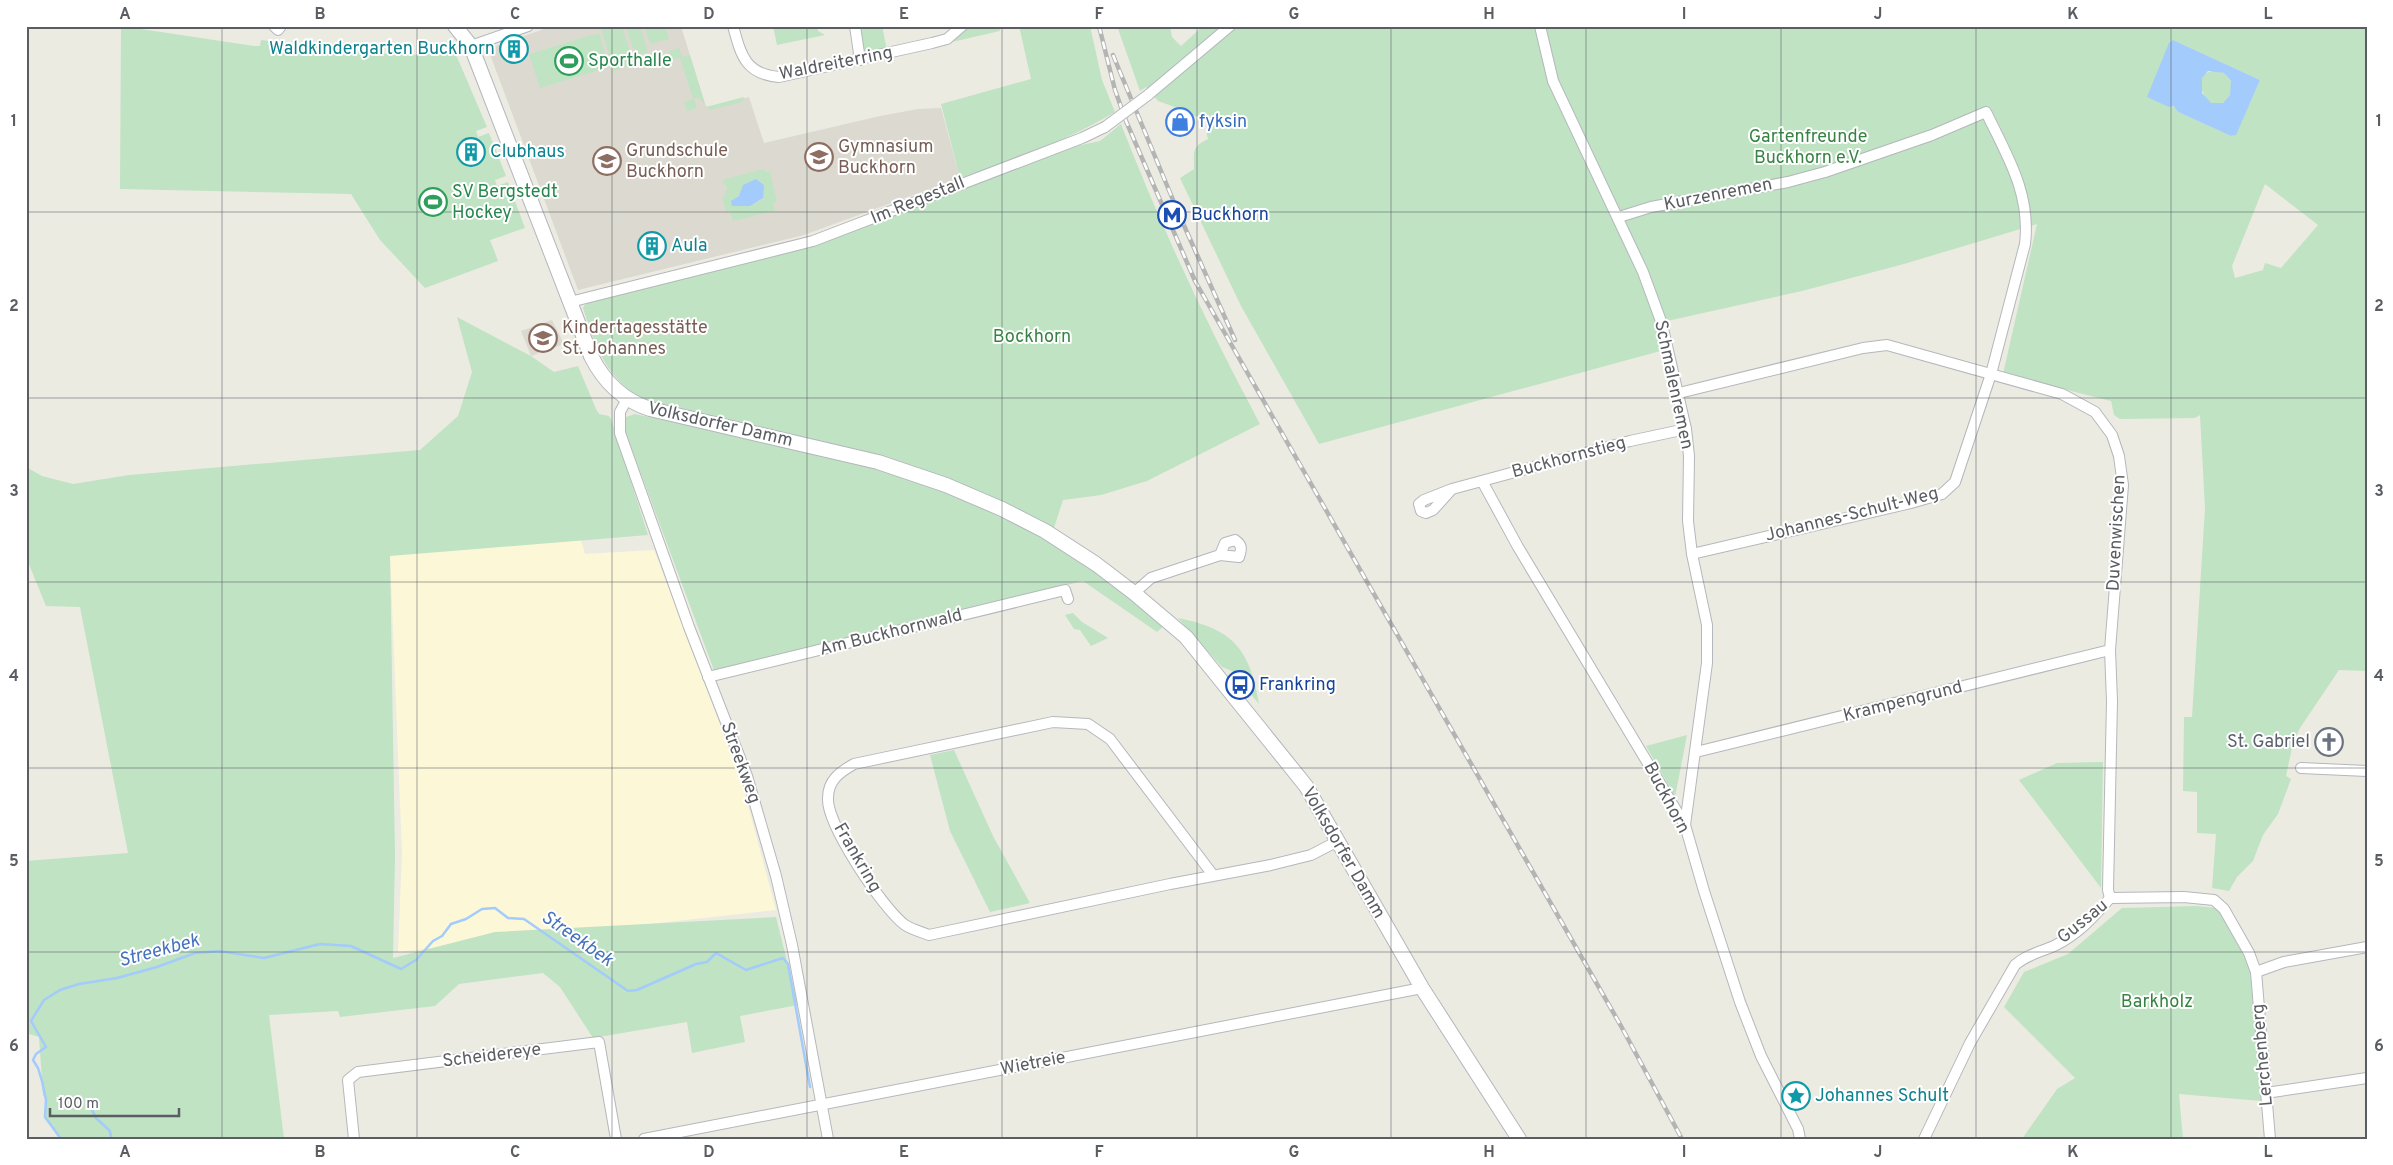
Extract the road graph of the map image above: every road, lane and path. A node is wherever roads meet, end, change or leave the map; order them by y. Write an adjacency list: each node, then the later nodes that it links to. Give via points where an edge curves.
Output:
1 (274, 26): 2 (street, via 278,30)
2 (281, 26)
3 (455, 26): 10 (main road, Volksdorfer Damm)
4 (528, 26): 10 (street)
5 (733, 26): 11 (street, Waldreiterring, via 744,60 762,74 779,77)
6 (854, 26): 11 (street)
7 (962, 26): 11 (street, Waldreiterring, via 947,39)
8 (1230, 26): 13 (street, Im Regestall, bridge, via 1105,127 1058,147 839,232)
9 (1540, 26): 12 (street, Schmalenremen, via 1553,82)
10 (471, 46): 13 (main road, Volksdorfer Damm)
11 (860, 60)
12 (1619, 217): 14 (street, Kurzenremen, via 1651,207 1788,182 1824,172 1932,135 1986,112 2015,173 2028,222); 15 (street, Schmalenremen, via 1662,324)
13 (570, 302): 16 (main road, Volksdorfer Damm, via 599,372)
14 (1991, 374): 15 (street, Duvenwischen, via 1887,345); 20 (street, Johannes-Schult-Weg, via 1955,482 1942,494); 24 (street, Duvenwischen, via 2079,402 2095,412 2112,435 2123,485)
15 (1679, 393): 17 (street, Schmalenremen)
16 (627, 399): 22 (main road, Volksdorfer Damm, via 658,411 878,462 946,485 1045,531); 25 (street, Streekweg, via 620,412 620,433)
17 (1686, 428): 18 (street, Buckhornstieg); 20 (street, Schmalenremen)
18 (1482, 481): 19 (street, Buckhornstieg); 29 (street, Buckhorn, via 1518,547)
19 (1452, 489)
20 (1692, 554): 26 (street, Schmalenremen, via 1707,625 1707,663)
21 (1220, 555): 22 (street, via 1151,578)
22 (1134, 592): 30 (main road, Volksdorfer Damm, via 1186,636 1306,786)
23 (1068, 598): 25 (street, Am Buckhornwald, via 1065,590)
24 (2110, 650): 26 (street, Krampengrund); 32 (street, Duvenwischen)
25 (708, 677): 38 (street, Streekweg, via 747,776 776,876 792,945)
26 (1696, 752): 29 (street, Schmalenremen)
27 (2301, 768): 28 (street)
28 (2367, 771)
29 (1685, 825): 44 (street, Buckhorn, via 1740,1002)
30 (1338, 841): 31 (street, Frankring, via 1311,855); 35 (main road, Volksdorfer Damm)
31 (1213, 875): 31 (street, Frankring, via 1110,739 1088,724 1053,722 854,764 837,773 827,799 841,838 881,901 905,925 929,936)
32 (2110, 898): 34 (street, Gussau, via 2184,896 2214,900 2229,916); 45 (street, Gussau, via 2076,933 2015,964 1970,1043)
33 (2367, 946): 34 (street, via 2284,962)
34 (2256, 972): 37 (street, Lerchenberg)
35 (1422, 988): 38 (street, Wietreie); 43 (main road, Volksdorfer Damm)
36 (2367, 1078): 37 (street)
37 (2266, 1093): 46 (street, Lerchenberg)
38 (820, 1104): 41 (street, Wietreie); 42 (street, Streekweg)
39 (354, 1139): 40 (street, Scheidereye, via 348,1080 358,1072 599,1042)
40 (616, 1139)
41 (644, 1139)
42 (828, 1139)
43 (1519, 1139)
44 (1800, 1139)
45 (1924, 1139)
46 (2270, 1139)

